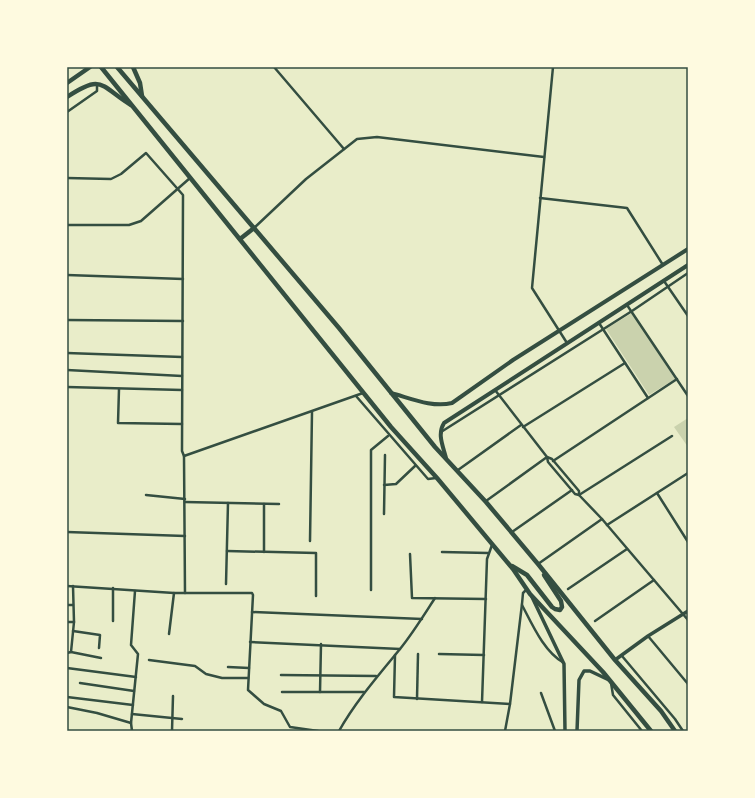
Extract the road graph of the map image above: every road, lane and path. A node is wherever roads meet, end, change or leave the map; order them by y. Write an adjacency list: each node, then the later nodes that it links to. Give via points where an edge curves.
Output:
1 (90, 67): 7 (main road)
2 (117, 67): 9 (main road)
3 (133, 67): 9 (main road)
4 (274, 67): 13 (street)
5 (553, 67): 14 (street)
6 (102, 69): 11 (main road)
7 (67, 84)
8 (97, 84): 10 (main road, via 85,86); 11 (main road, via 107,87); 12 (street, via 97,91)
9 (142, 96): 20 (main road)
10 (67, 97)
11 (131, 105): 15 (main road)
12 (67, 112)
13 (344, 149): 14 (street, via 358,139 377,137); 20 (street, via 306,179)
14 (544, 157): 18 (street)
15 (191, 177): 17 (street); 21 (main road)
16 (67, 178): 17 (street, via 111,179 146,153)
17 (178, 190): 19 (street, via 141,221 129,225); 27 (street, via 183,195)
18 (540, 198): 23 (street, via 627,208); 37 (street, via 532,288)
19 (67, 225)
20 (254, 228): 21 (main road); 50 (main road)
21 (240, 239): 49 (main road)
22 (688, 249): 23 (main road)
23 (663, 265): 37 (main road)
24 (688, 265): 28 (main road)
25 (688, 273): 29 (street)
26 (67, 275): 27 (street)
27 (183, 279): 34 (street)
28 (664, 281): 29 (street); 30 (main road)
29 (668, 286): 31 (street); 32 (street)
30 (627, 304): 31 (street); 35 (main road)
31 (632, 311): 36 (street); 44 (street)
32 (688, 316)
33 (67, 320): 34 (street)
34 (183, 321): 40 (street)
35 (599, 322): 36 (street); 38 (main road)
36 (603, 328): 41 (street); 51 (street)
37 (559, 331): 38 (street); 50 (main road, via 452,403 431,403)
38 (567, 343): 48 (main road)
39 (67, 353): 40 (street)
40 (182, 357): 43 (street)
41 (625, 363): 54 (street); 57 (street)
42 (67, 370): 43 (street)
43 (182, 376): 47 (street)
44 (678, 379): 53 (street); 54 (street)
45 (67, 387): 46 (street)
46 (119, 389): 47 (street); 56 (street, via 118,423)
47 (182, 390): 56 (street)
48 (494, 390): 51 (street); 58 (main road, via 444,423)
49 (364, 393): 52 (street); 69 (main road)
50 (390, 393): 64 (main road)
51 (498, 395): 57 (street); 58 (street)
52 (356, 396): 55 (street); 59 (street)
53 (688, 396)
54 (648, 398): 65 (street)
55 (312, 412): 62 (street); 87 (street)
56 (182, 424): 62 (street)
57 (522, 426): 63 (street); 67 (street)
58 (440, 432): 64 (main road)
59 (388, 436): 66 (street); 105 (street, via 371,450)
60 (672, 436): 74 (street)
61 (384, 455): 70 (street)
62 (184, 456): 75 (street)
63 (547, 457): 65 (street); 71 (street, via 548,462); 77 (street)
64 (446, 458): 67 (main road)
65 (553, 461): 74 (street)
66 (415, 466): 69 (street, via 428,479); 70 (street, via 396,484)
67 (458, 470): 77 (main road)
68 (688, 473): 72 (street)
69 (437, 478): 89 (main road)
70 (384, 485): 81 (street)
71 (572, 490): 74 (street); 85 (street)
72 (657, 493): 83 (street); 88 (street)
73 (146, 495): 75 (street)
74 (579, 495): 82 (street)
75 (185, 499): 76 (street)
76 (185, 502): 78 (street); 86 (street)
77 (486, 502): 85 (main road)
78 (228, 503): 79 (street); 91 (street)
79 (264, 504): 80 (street); 92 (street)
80 (279, 504)
81 (384, 514)
82 (602, 519): 83 (street); 97 (street)
83 (607, 525): 90 (street)
84 (67, 532): 86 (street)
85 (511, 533): 97 (main road)
86 (185, 536): 109 (street)
87 (310, 541)
88 (688, 542)
89 (492, 545): 94 (street); 96 (main road)
90 (627, 548): 99 (street); 106 (street)
91 (227, 551): 92 (street); 100 (street)
92 (264, 552): 111 (street, via 316,553)
93 (442, 552): 94 (street)
94 (488, 553): 113 (street)
95 (410, 554): 112 (street, via 412,598)
96 (507, 562): 98 (main road, via 527,576 552,607 560,610 562,604 544,576); 104 (main road)
97 (538, 564): 98 (main road)
98 (544, 571): 142 (main road)
99 (654, 580): 119 (street); 123 (street)
100 (226, 584)
101 (67, 586): 102 (street)
102 (73, 586): 103 (street); 114 (street)
103 (113, 588): 107 (street); 122 (street)
104 (527, 588): 110 (main road); 115 (street, via 523,593)
105 (371, 590)
106 (568, 590)
107 (135, 591): 108 (street); 150 (street, via 131,645 138,654)
108 (174, 593): 109 (street); 127 (street)
109 (185, 593): 118 (street, via 249,592 253,595)
110 (530, 594): 143 (street); 152 (main road)
111 (316, 596)
112 (435, 598): 113 (street); 120 (street)
113 (486, 599): 138 (street)
114 (74, 604): 116 (street); 125 (street)
115 (522, 604): 143 (street, via 548,650); 164 (street)
116 (67, 605)
117 (688, 611): 119 (street)
118 (252, 612): 120 (street); 129 (street)
119 (684, 614): 121 (street); 128 (street)
120 (422, 619): 132 (street)
121 (688, 620)
122 (113, 621)
123 (595, 621)
124 (67, 622): 125 (street)
125 (74, 622): 126 (street)
126 (73, 631): 131 (street, via 100,635); 133 (street)
127 (169, 634)
128 (648, 636): 139 (street); 154 (street)
129 (250, 642): 130 (street); 146 (street)
130 (320, 644): 132 (street); 148 (street)
131 (99, 648)
132 (400, 649): 137 (street)
133 (71, 652): 134 (street); 140 (street)
134 (67, 653)
135 (418, 654): 162 (street)
136 (439, 654): 138 (street)
137 (395, 655): 149 (street); 162 (street, via 394,698)
138 (484, 655): 163 (street)
139 (622, 656): 142 (street); 182 (street)
140 (102, 658)
141 (149, 660): 151 (street, via 195,666 206,674 222,678)
142 (615, 660): 181 (main road, via 662,712)
143 (564, 664): 177 (street)
144 (228, 667): 146 (street)
145 (67, 668): 150 (street)
146 (249, 668): 151 (street)
147 (281, 674): 148 (street)
148 (320, 675): 149 (street); 157 (street)
149 (377, 676): 158 (street)
150 (136, 677): 155 (street)
151 (248, 678): 173 (street, via 248,690 264,704 281,711 290,727)
152 (610, 681): 178 (street, via 590,671 582,673); 179 (street, via 613,695); 180 (main road)
153 (80, 683): 155 (street)
154 (688, 684)
155 (134, 691): 165 (street)
156 (282, 692): 157 (street)
157 (320, 692): 158 (street)
158 (364, 692): 174 (street)
159 (541, 693): 176 (street)
160 (173, 696): 168 (street)
161 (67, 697): 165 (street)
162 (416, 699): 163 (street)
163 (482, 702): 164 (street)
164 (510, 704): 175 (street)
165 (133, 705): 167 (street)
166 (67, 708): 170 (street)
167 (132, 714): 168 (street); 170 (street)
168 (172, 718): 169 (street); 172 (street)
169 (182, 719)
170 (131, 723): 171 (street)
171 (132, 731)
172 (172, 731)
173 (318, 731)
174 (339, 731)
175 (505, 731)
176 (554, 731)
177 (565, 731)
178 (577, 731)
179 (642, 731)
180 (651, 731)
181 (674, 731)
182 (683, 731)

